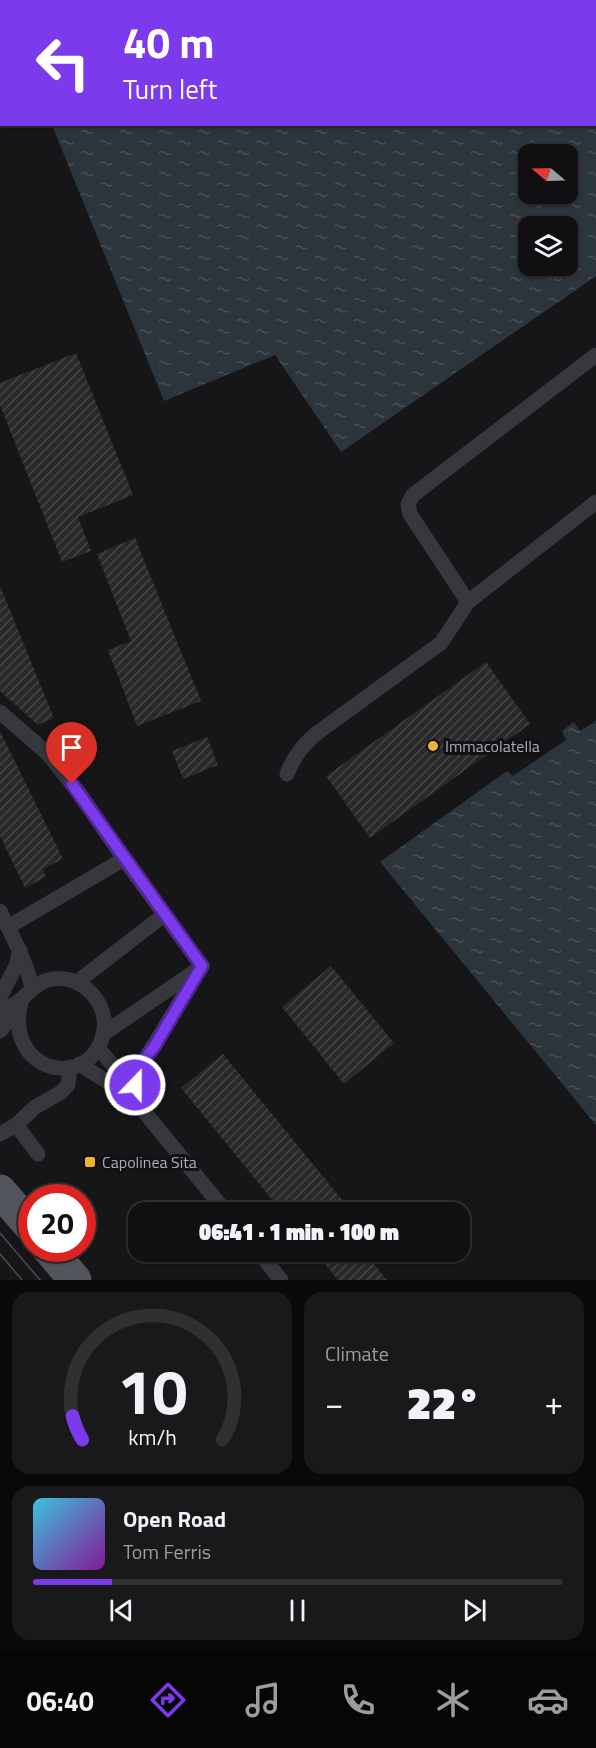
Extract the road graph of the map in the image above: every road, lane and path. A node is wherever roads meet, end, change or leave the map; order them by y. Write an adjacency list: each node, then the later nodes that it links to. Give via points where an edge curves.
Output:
1 (596, 355): 3 (lane, via 413,495 408,504 410,514)
2 (596, 502): 3 (lane)
3 (468, 602): 5 (lane, via 441,643 317,733 301,747)
4 (3, 717): 6 (lane, via 53,760)
5 (287, 774)
6 (124, 859): 8 (lane); 9 (lane)
7 (0, 911): 9 (lane)
8 (164, 915): 11 (lane); 12 (lane)
9 (8, 927): 10 (lane)
10 (20, 950): 13 (lane); 14 (lane, via 29,972)
11 (202, 966): 17 (lane); 19 (lane, via 138,1071)
12 (77, 982): 14 (lane, via 46,981); 17 (lane, via 99,1003 104,1018)
13 (0, 997)
14 (23, 1000): 15 (lane); 16 (lane); 18 (lane, via 16,1033 24,1052 47,1068)
15 (0, 1013)
16 (0, 1031)
17 (100, 1041): 18 (lane, via 87,1060); 19 (lane)
18 (74, 1066): 19 (lane); 20 (lane, via 68,1085 60,1094 35,1107)
19 (133, 1098): 24 (lane)
20 (16, 1125): 21 (lane); 22 (lane)
21 (0, 1134)
22 (39, 1154)
23 (0, 1191): 25 (main road)
24 (218, 1202)
25 (18, 1212)
26 (60, 1262): 28 (main road)
27 (267, 1262): 29 (lane)
28 (75, 1280)
29 (281, 1280)

